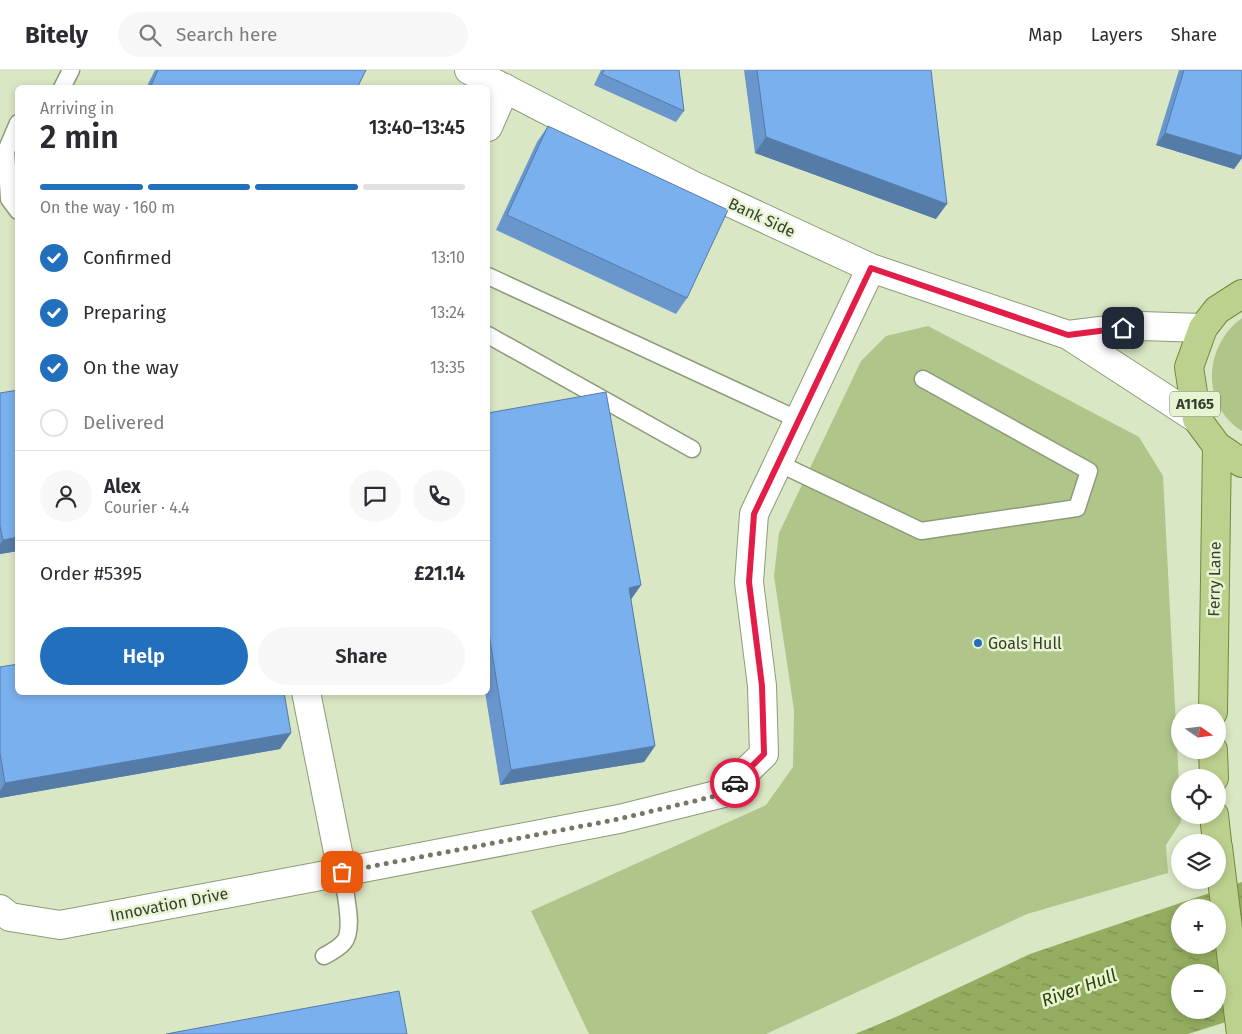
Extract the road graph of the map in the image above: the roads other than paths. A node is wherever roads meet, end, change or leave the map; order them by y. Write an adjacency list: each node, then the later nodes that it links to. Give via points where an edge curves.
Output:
1 (71, 70): 3 (lane)
2 (469, 70): 4 (street, Bank Side)
3 (64, 85)
4 (505, 88): 5 (street); 8 (street, Bank Side, via 692,184)
5 (490, 122)
6 (15, 130): 7 (lane, via 6,151 9,199)
7 (15, 207)
8 (871, 268): 12 (street, Bank Side); 16 (street, Innovation Drive)
9 (490, 277): 16 (lane)
10 (1242, 294): 11 (main road, A1165, via 1217,310)
11 (1202, 328): 12 (street, Bank Side, via 1141,326); 15 (main road, A1165, via 1189,367)
12 (1068, 335): 15 (street, Bank Side)
13 (490, 336): 18 (lane)
14 (923, 379): 19 (lane, via 1089,471 1077,508 921,531)
15 (1197, 419): 17 (main road, A1165)
16 (799, 420): 19 (street, Innovation Drive)
17 (1217, 446): 20 (main road, A1165); 22 (main road, Ferry Lane)
18 (692, 449)
19 (778, 462): 23 (street, Innovation Drive, via 754,514 749,582 762,686 764,754 724,794 619,819)
20 (1242, 463)
21 (307, 695): 23 (street)
22 (1213, 704)
23 (342, 872): 25 (street, Innovation Drive, via 60,925 10,917); 26 (lane, via 349,930 345,941)
24 (1223, 889): 27 (main road)
25 (0, 909)
26 (324, 956)
27 (1241, 1034)

